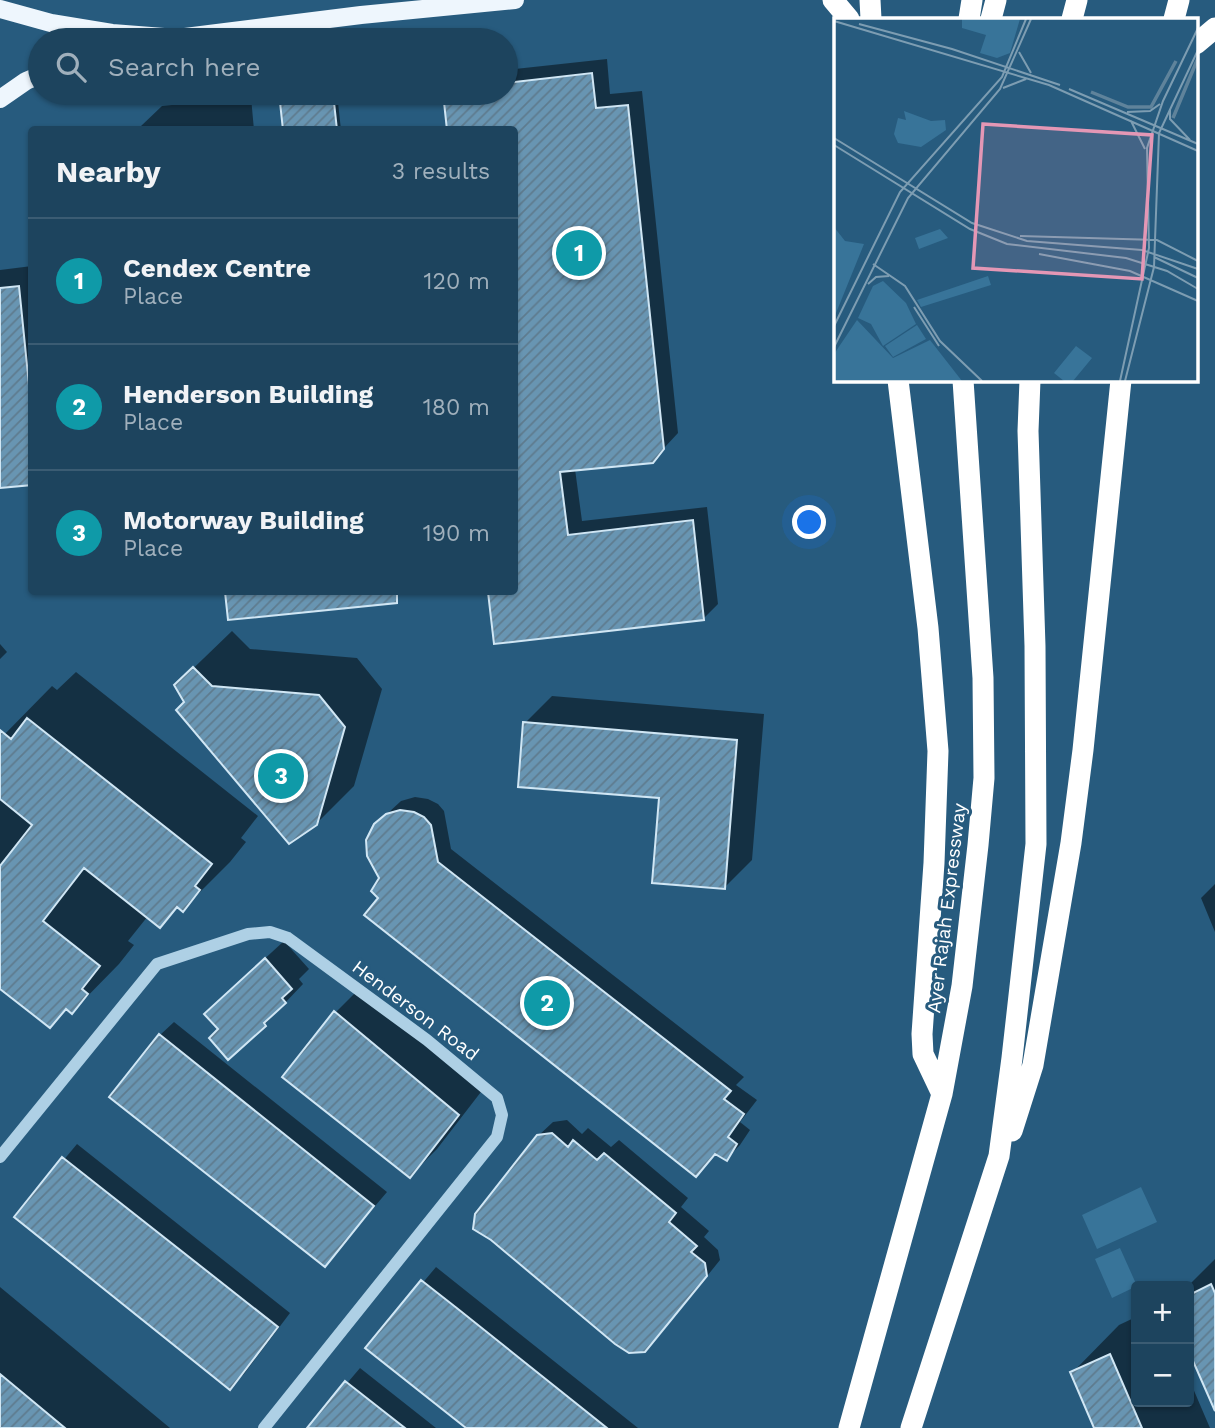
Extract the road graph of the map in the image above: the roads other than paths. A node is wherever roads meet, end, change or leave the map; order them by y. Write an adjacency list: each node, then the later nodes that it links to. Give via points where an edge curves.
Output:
1 (514, 0): 16 (main road)
2 (833, 0): 9 (highway)
3 (870, 0): 10 (highway)
4 (972, 0): 11 (highway)
5 (996, 0): 12 (highway)
6 (1077, 0): 13 (highway)
7 (1179, 0): 14 (highway)
8 (0, 9): 15 (main road)
9 (848, 18)
10 (871, 18)
11 (969, 18)
12 (991, 18)
13 (1072, 18)
14 (1174, 18)
15 (82, 28)
16 (259, 28)
17 (1215, 28): 18 (highway)
18 (1198, 42)
19 (28, 80): 20 (main road)
20 (0, 99)
21 (898, 382): 25 (highway, via 938,751 922,1034 923,1054)
22 (963, 382): 25 (highway, Ayer Rajah Expressway, via 983,678 984,778 962,986)
23 (1030, 382): 26 (highway, via 1036,844)
24 (1121, 382): 26 (highway, via 1071,843 1033,1065)
25 (942, 1094): 29 (highway, Ayer Rajah Expressway)
26 (999, 1156): 30 (highway)
27 (0, 1157): 28 (street, Henderson Road, via 157,964 248,934 271,932 288,938 427,1040 496,1098 502,1115 498,1137)
28 (264, 1428)
29 (849, 1428)
30 (911, 1428)

